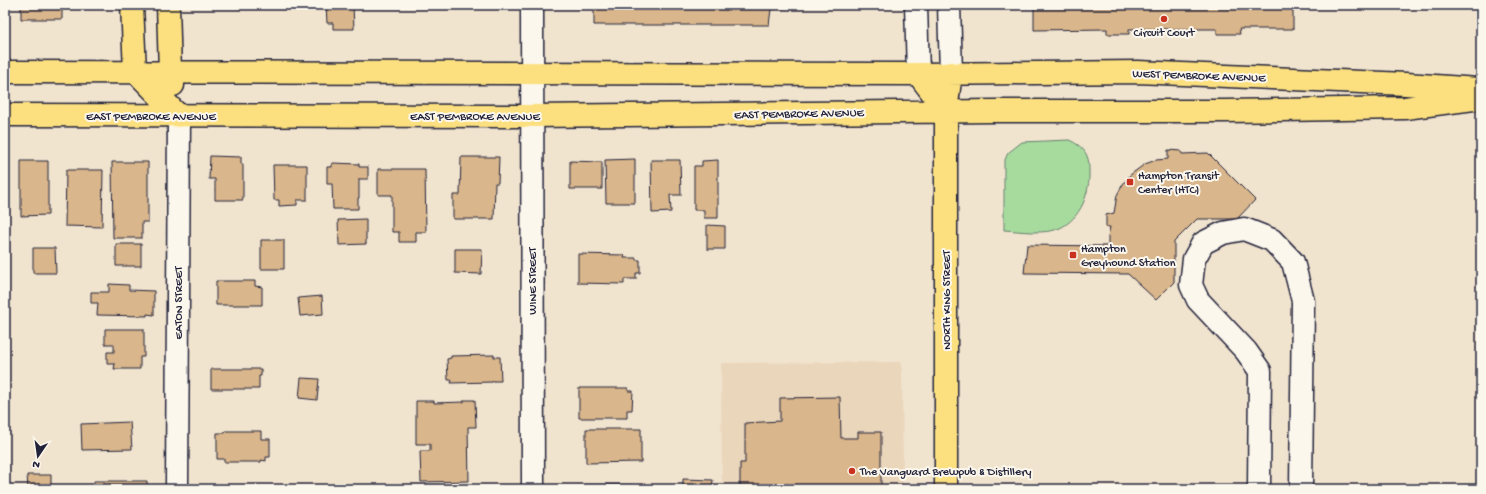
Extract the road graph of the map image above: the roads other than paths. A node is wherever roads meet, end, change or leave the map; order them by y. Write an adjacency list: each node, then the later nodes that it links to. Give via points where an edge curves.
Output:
1 (132, 5): 6 (main road)
2 (168, 5): 8 (main road, EATON STREET)
3 (532, 5): 9 (street, WINE STREET)
4 (916, 5): 10 (street)
5 (949, 5): 11 (street, NORTH KING STREET)
6 (135, 71): 7 (main road); 8 (main road); 16 (main road)
7 (5, 72)
8 (170, 72): 9 (main road); 16 (main road, EATON STREET)
9 (531, 72): 10 (main road); 17 (street, WINE STREET)
10 (918, 74): 11 (main road, WEST PEMBROKE AVENUE); 14 (main road)
11 (951, 74): 12 (main road, WEST PEMBROKE AVENUE, via 1138,72); 14 (main road, NORTH KING STREET)
12 (1481, 89)
13 (1481, 98): 14 (main road, via 1405,108)
14 (946, 111): 17 (main road, EAST PEMBROKE AVENUE); 20 (main road, NORTH KING STREET)
15 (5, 116): 16 (main road, EAST PEMBROKE AVENUE)
16 (179, 116): 17 (main road, EAST PEMBROKE AVENUE); 18 (street, EATON STREET)
17 (532, 116): 19 (street, WINE STREET)
18 (177, 489)
19 (533, 489)
20 (946, 489)
21 (1259, 489): 22 (street, via 1260,371 1246,351 1198,300 1191,286 1194,259 1203,243 1224,233 1244,229 1272,240 1293,262 1303,301)
22 (1301, 489)

